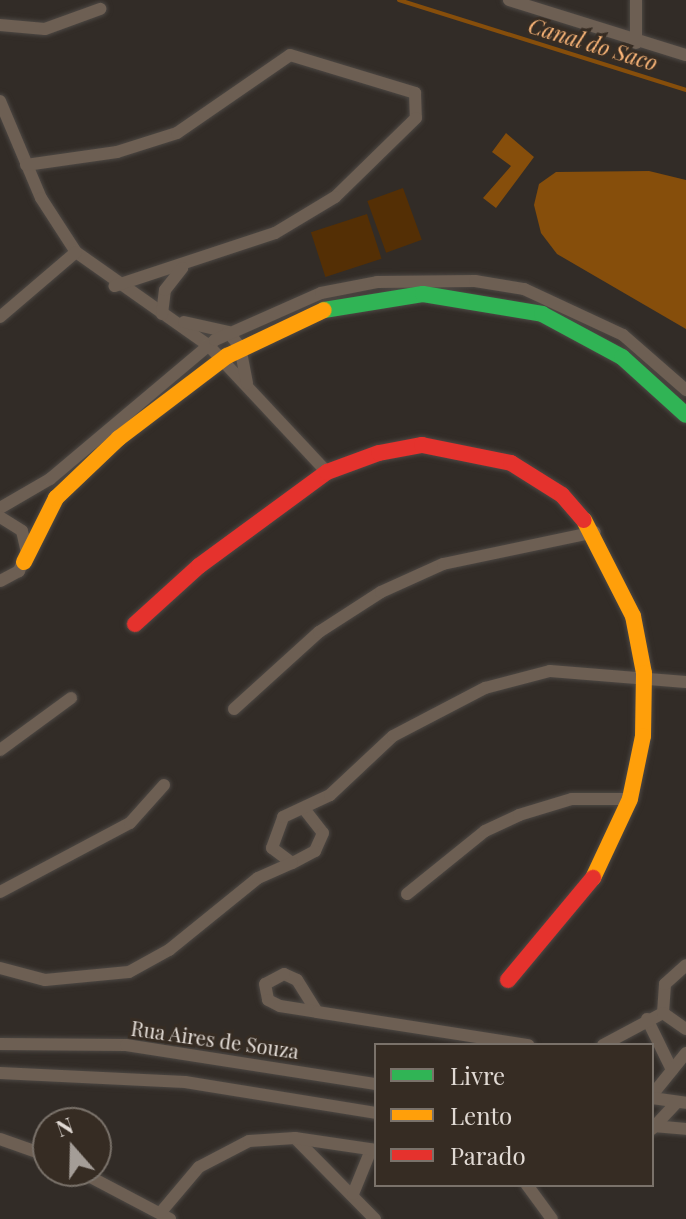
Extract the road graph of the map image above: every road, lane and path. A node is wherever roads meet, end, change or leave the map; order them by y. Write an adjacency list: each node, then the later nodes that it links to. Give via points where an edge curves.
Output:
1 (509, 0): 3 (street)
2 (636, 0): 6 (street)
3 (534, 4): 6 (street)
4 (100, 9): 5 (street, via 45,29)
5 (0, 25)
6 (636, 43): 7 (street)
7 (686, 55)
8 (0, 101): 9 (street)
9 (11, 130): 10 (street); 11 (street)
10 (0, 139)
11 (26, 165): 12 (street); 13 (street, via 117,152 177,133 290,55 415,93 416,118 335,197 275,233)
12 (76, 252): 14 (street); 15 (street)
13 (182, 268): 14 (street); 16 (street, via 165,290)
14 (115, 286): 16 (street)
15 (0, 317)
16 (168, 317): 17 (street); 18 (street)
17 (187, 329): 19 (street); 21 (street)
18 (228, 332): 19 (street); 20 (street); 24 (street, via 321,293 377,282 475,281 574,308 623,335)
19 (208, 345): 21 (street); 22 (street)
20 (240, 347): 22 (street); 23 (street); 25 (street, via 307,313 423,294 469,297 542,314 586,334)
21 (194, 355): 27 (street, via 50,479)
22 (220, 361): 23 (street); 30 (street, via 56,498)
23 (247, 383): 26 (street)
24 (686, 390)
25 (686, 415)
26 (327, 472): 29 (street, via 422,445 463,450 542,480); 32 (street, via 199,566)
27 (0, 508)
28 (0, 517): 30 (street, via 22,531)
29 (595, 532): 33 (street, via 625,593); 36 (street, via 443,564 381,592 319,632)
30 (24, 562): 31 (street)
31 (3, 581)
32 (135, 624)
33 (644, 673): 34 (street); 39 (street, via 550,671 485,688 393,736); 40 (street, via 643,736)
34 (686, 682)
35 (71, 698): 37 (street)
36 (234, 709)
37 (0, 750)
38 (164, 785): 46 (street, via 130,823)
39 (330, 795): 41 (street); 42 (street)
40 (630, 799): 47 (street, via 572,799 519,815 485,831); 50 (street, via 601,868)
41 (305, 810): 42 (street); 43 (street, via 283,817)
42 (320, 825): 44 (street, via 315,851)
43 (272, 848): 44 (street); 45 (street)
44 (292, 863): 45 (street)
45 (258, 878): 49 (street, via 169,950 129,972 45,980)
46 (0, 892)
47 (407, 894)
48 (686, 965): 52 (street, via 665,984)
49 (0, 968)
50 (508, 980)
51 (317, 1012): 55 (street)
52 (663, 1013): 53 (street); 54 (street)
53 (647, 1019): 56 (street); 59 (street)
54 (686, 1029)
55 (515, 1043)
56 (606, 1043)
57 (0, 1044): 61 (street, Rua Aires de Souza, via 126,1045)
58 (686, 1053): 59 (street)
59 (672, 1070): 62 (street)
60 (0, 1073): 65 (street, via 185,1082)
61 (374, 1084)
62 (654, 1093)
63 (654, 1096): 64 (street)
64 (682, 1103): 66 (street)
65 (374, 1113)
66 (654, 1127): 67 (street)
67 (686, 1129)
68 (295, 1138): 71 (street); 74 (street); 75 (street, via 219,1152)
69 (0, 1139): 70 (street)
70 (32, 1150)
71 (373, 1150): 74 (street)
72 (110, 1187): 75 (street)
73 (528, 1187): 77 (street)
74 (353, 1194): 76 (street)
75 (166, 1216)
76 (375, 1219)
77 (552, 1219)

